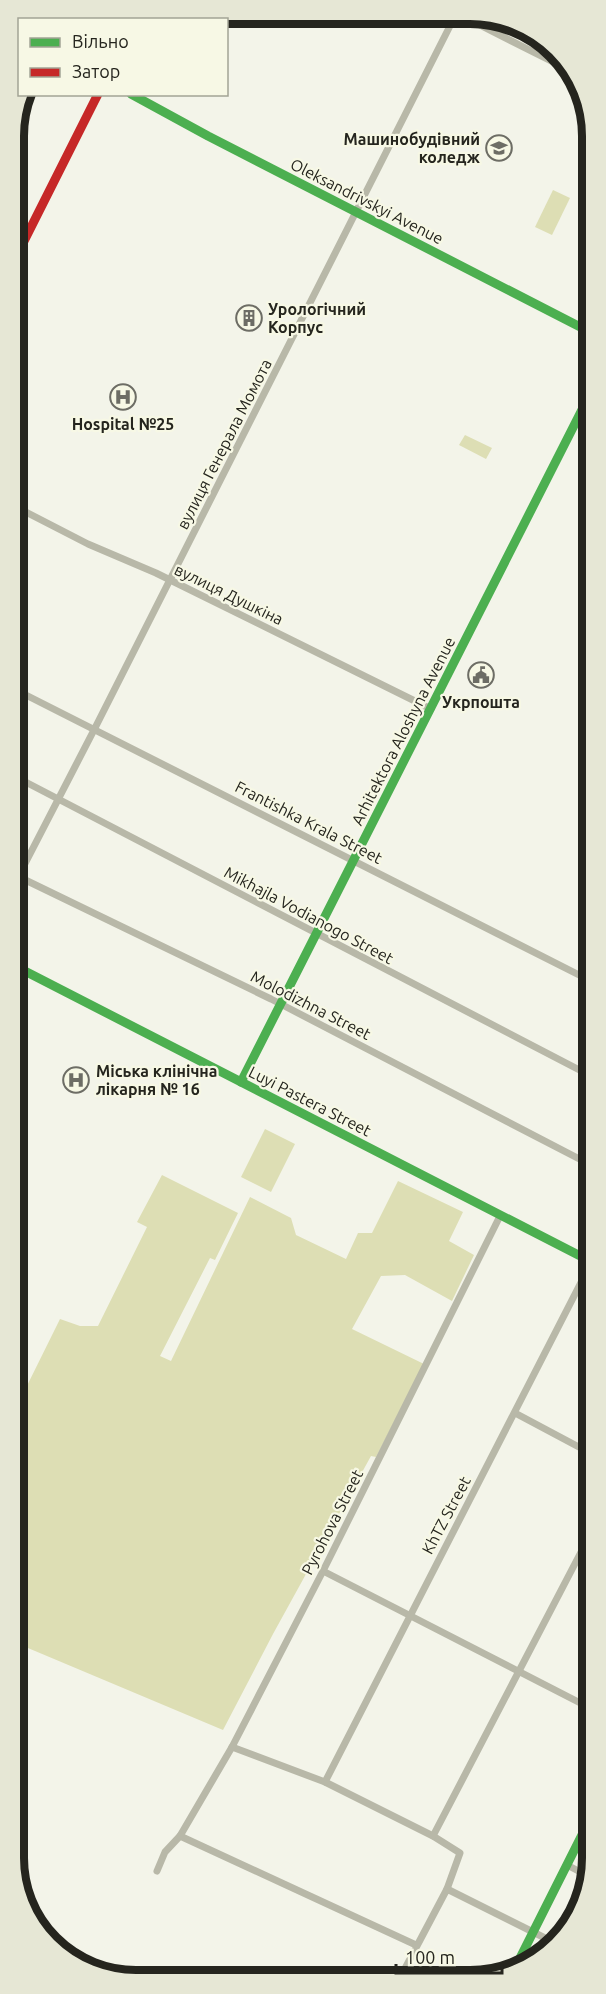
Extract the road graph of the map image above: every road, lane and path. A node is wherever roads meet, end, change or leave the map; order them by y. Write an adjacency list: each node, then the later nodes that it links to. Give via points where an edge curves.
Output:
1 (451, 24): 6 (street, вулиця Генерала Момота)
2 (479, 25): 3 (street)
3 (554, 62)
4 (97, 96): 7 (street)
5 (135, 96): 6 (street, Oleksandrivskyi Avenue)
6 (355, 212): 8 (street, Oleksandrivskyi Avenue); 11 (street, вулиця Генерала Момота)
7 (24, 241)
8 (582, 329)
9 (582, 410): 13 (street, Arhitektora Aloshyna Avenue)
10 (24, 511): 11 (street, вулиця Душкіна)
11 (170, 580): 13 (street, вулиця Душкіна); 14 (street, вулиця Генерала Момота)
12 (24, 694): 14 (street, Frantishka Krala Street)
13 (431, 709): 17 (street, Arhitektora Aloshyna Avenue)
14 (95, 728): 16 (street, вулиця Генерала Момота); 17 (street, Frantishka Krala Street)
15 (24, 781): 16 (street, Mikhajla Vodianogo Street)
16 (58, 798): 18 (street, вулиця Генерала Момота); 20 (street, Mikhajla Vodianogo Street)
17 (354, 860): 20 (street, Arhitektora Aloshyna Avenue); 22 (street, Frantishka Krala Street)
18 (24, 863)
19 (24, 882): 23 (street, Molodizhna Street)
20 (316, 934): 23 (street, Arhitektora Aloshyna Avenue); 24 (street, Mikhajla Vodianogo Street)
21 (24, 971): 25 (street, Luyi Pastera Street)
22 (582, 976)
23 (280, 1004): 25 (street, Arhitektora Aloshyna Avenue); 26 (street, Molodizhna Street)
24 (582, 1071)
25 (241, 1082): 27 (street, Luyi Pastera Street)
26 (582, 1160)
27 (500, 1216): 28 (street, Luyi Pastera Street); 33 (street, Pyrohova Street)
28 (582, 1257)
29 (582, 1279): 30 (street, KhTZ Street)
30 (515, 1413): 31 (street); 34 (street, KhTZ Street)
31 (582, 1449)
32 (582, 1550): 35 (street)
33 (323, 1571): 34 (street); 37 (street, Pyrohova Street)
34 (410, 1615): 35 (street); 38 (street, KhTZ Street)
35 (519, 1672): 36 (street); 41 (street)
36 (582, 1704)
37 (232, 1747): 38 (street); 40 (street, Pyrohova Street)
38 (325, 1782): 41 (street)
39 (582, 1835): 42 (street)
40 (180, 1836): 43 (street, Pyrohova Street, via 165,1852); 48 (street)
41 (433, 1836): 45 (street, via 460,1852)
42 (567, 1865): 44 (street); 46 (street)
43 (157, 1871)
44 (581, 1872)
45 (447, 1888): 46 (street); 48 (street)
46 (533, 1932): 47 (street); 49 (street)
47 (547, 1939)
48 (416, 1945): 50 (street)
49 (520, 1958)
50 (403, 1970)

